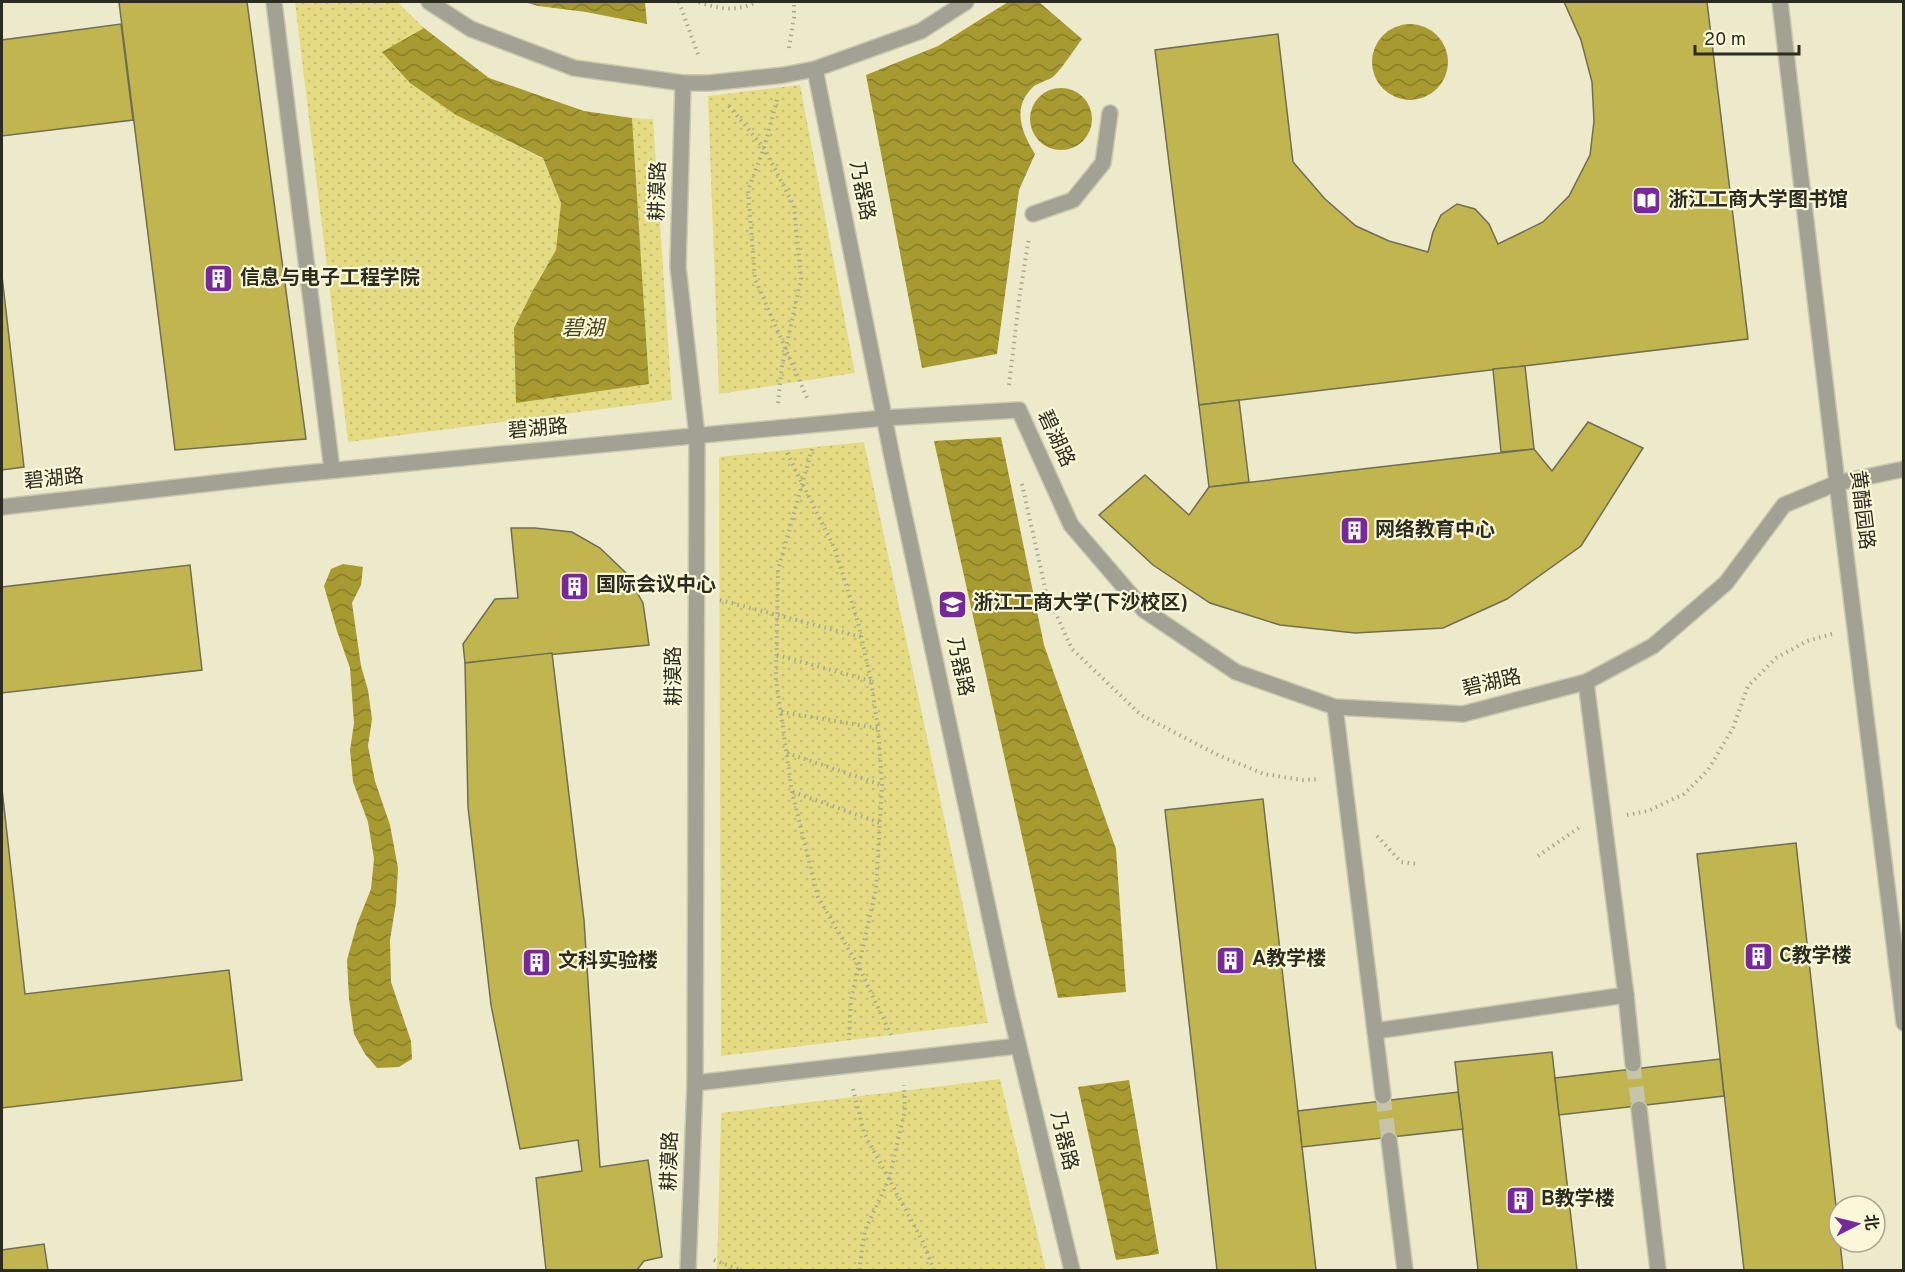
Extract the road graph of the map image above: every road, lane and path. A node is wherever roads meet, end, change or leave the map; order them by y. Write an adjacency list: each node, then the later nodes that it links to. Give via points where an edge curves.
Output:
1 (274, 2): 22 (street)
2 (429, 2): 11 (street, via 471,29 574,68)
3 (680, 2): 12 (path)
4 (699, 2): 5 (path, via 734,9)
5 (756, 2)
6 (794, 2): 10 (path)
7 (966, 2): 9 (street, via 921,31)
8 (1780, 2): 23 (street, 黄醋园路)
9 (815, 69): 10 (street); 17 (street, 乃器路)
10 (784, 75): 12 (street); 14 (path)
11 (682, 83): 12 (street); 20 (street, 耕漠路, via 678,267)
12 (709, 83): 14 (path)
13 (1110, 113): 15 (street, via 1103,163 1074,200)
14 (764, 148): 16 (path, via 794,206 801,279); 16 (path, via 748,190 755,279)
15 (1034, 214)
16 (786, 347): 18 (path); 19 (path)
17 (884, 418): 18 (street, 碧湖路); 33 (street, 碧湖路, via 1019,410 1071,525 1144,610 1236,672); 46 (street, 乃器路)
18 (819, 425): 19 (street, 碧湖路); 24 (path)
19 (775, 430): 20 (street, 碧湖路); 24 (path)
20 (697, 436): 22 (street, 碧湖路); 26 (street, 耕漠路)
21 (1904, 469): 23 (street, 碧湖路)
22 (332, 470): 25 (street, 碧湖路)
23 (1837, 483): 28 (street, 黄醋园路); 32 (street, 碧湖路, via 1784,505 1726,583 1653,646)
24 (803, 484): 27 (path, via 778,570); 29 (path, via 834,547)
25 (2, 507)
26 (696, 593): 27 (path); 50 (street, 耕漠路)
27 (777, 616): 29 (path); 30 (path)
28 (1855, 628): 39 (path, via 1807,641 1776,658 1748,686 1733,728 1708,770 1684,794 1648,811); 44 (street, 黄醋园路)
29 (861, 637): 31 (path)
30 (777, 655): 31 (path); 34 (path)
31 (871, 681): 35 (path)
32 (1586, 682): 33 (street, 碧湖路, via 1463,714); 39 (street)
33 (1335, 707): 45 (street)
34 (781, 712): 35 (path); 36 (path)
35 (878, 728): 37 (path)
36 (787, 753): 37 (path); 38 (path)
37 (882, 785): 40 (path)
38 (792, 792): 40 (path); 42 (path, via 818,897)
39 (1604, 820): 41 (path, via 1585,824); 43 (street)
40 (880, 822): 42 (path, via 876,890)
41 (1538, 855)
42 (859, 967): 47 (path); 49 (path, via 851,1000)
43 (1626, 995): 45 (street); 48 (street)
44 (1904, 1023)
45 (1375, 1031): 51 (street)
46 (1018, 1046): 47 (street); 59 (street, 乃器路)
47 (903, 1059): 49 (street); 54 (path, via 905,1110)
48 (1634, 1064)
49 (847, 1066): 50 (street); 54 (path, via 864,1133)
50 (695, 1083): 56 (street, 耕漠路)
51 (1383, 1096)
52 (1639, 1109): 61 (street)
53 (1389, 1140): 60 (street)
54 (889, 1179): 55 (path, via 865,1230); 58 (path)
55 (859, 1269): 57 (path)
56 (688, 1270)
57 (865, 1270)
58 (934, 1270)
59 (1072, 1270)
60 (1405, 1270)
61 (1658, 1270)

